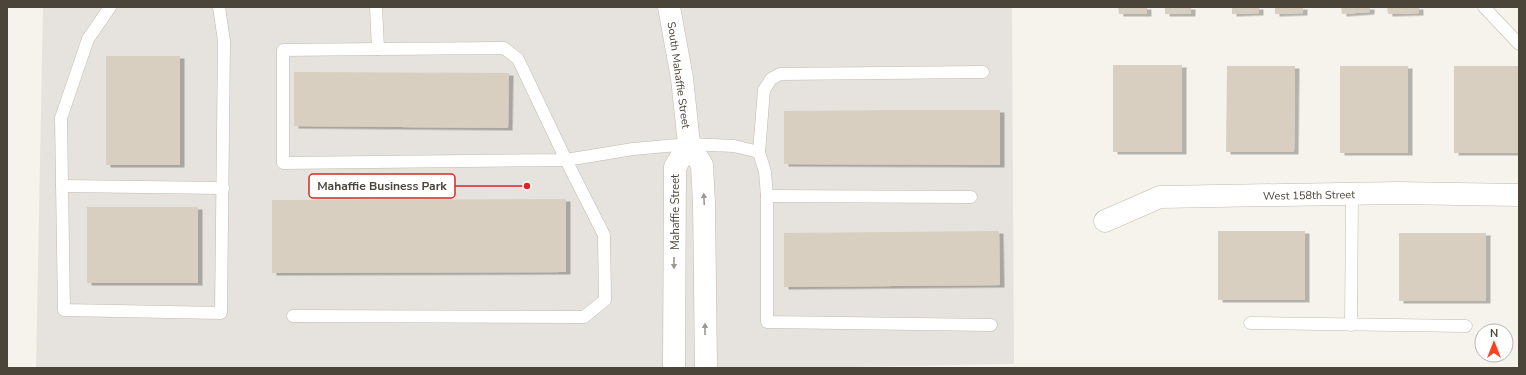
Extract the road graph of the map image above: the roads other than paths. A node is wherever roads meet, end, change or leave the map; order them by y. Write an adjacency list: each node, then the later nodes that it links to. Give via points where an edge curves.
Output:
1 (110, 7): 12 (lane, via 88,39 61,118)
2 (218, 7): 13 (lane, via 224,41)
3 (376, 7): 7 (lane)
4 (669, 7): 9 (street, South Mahaffie Street, via 682,78)
5 (1484, 7): 6 (lane)
6 (1519, 44)
7 (378, 49): 11 (lane, via 504,48 518,59); 11 (lane, via 283,50 283,163)
8 (983, 72): 10 (lane, via 780,74 771,79 764,90)
9 (689, 144): 10 (lane, via 734,146); 11 (lane, via 633,149); 24 (street, Mahaffie Street, one-way to 24, via 675,167); 25 (street, one-way to 9, via 702,165)
10 (758, 152): 16 (lane, via 766,172)
11 (566, 160): 19 (lane, via 604,235 605,300 584,317)
12 (62, 186): 13 (lane); 13 (lane, via 64,310 221,313)
13 (222, 188)
14 (1352, 194): 15 (street, West 158th Street); 18 (street, West 158th Street, via 1160,197); 22 (lane)
15 (1519, 195)
16 (767, 196): 17 (lane); 21 (lane, via 767,322)
17 (971, 197)
18 (1105, 222)
19 (293, 316)
20 (1250, 323): 22 (lane)
21 (991, 325)
22 (1351, 325): 23 (lane)
23 (1466, 326)
24 (674, 368)
25 (706, 368)

